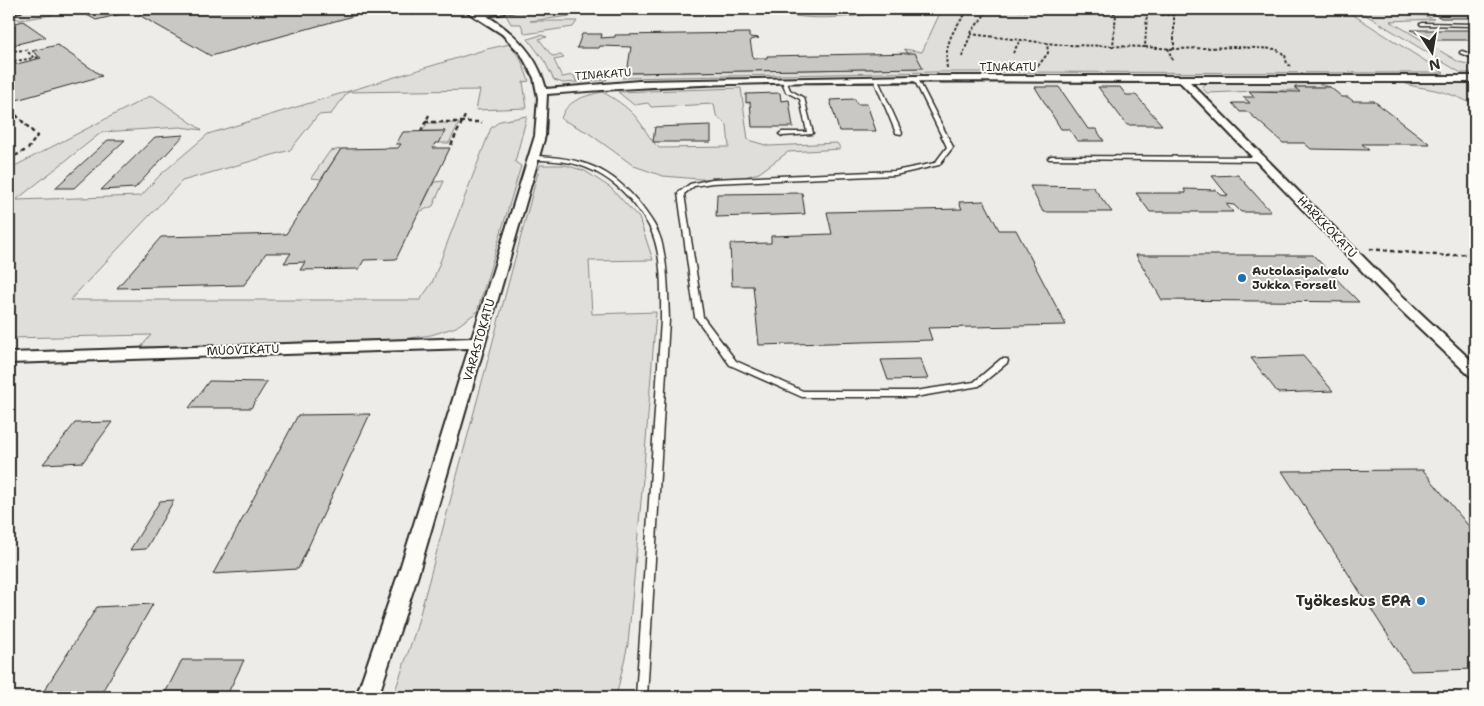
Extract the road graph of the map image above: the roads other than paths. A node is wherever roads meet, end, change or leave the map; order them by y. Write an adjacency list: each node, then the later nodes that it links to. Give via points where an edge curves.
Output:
1 (17, 9): 4 (street)
2 (467, 9): 5 (street, VARASTOKATU)
3 (515, 9): 5 (street)
4 (9, 10)
5 (481, 15): 15 (street, VARASTOKATU, via 503,29 524,50)
6 (1422, 24): 7 (lane)
7 (1475, 25)
8 (1462, 52): 9 (lane)
9 (1475, 58)
10 (1182, 79): 11 (street, TINAKATU); 13 (street, TINAKATU); 20 (street, HARKKOKATU)
11 (1475, 79)
12 (876, 80): 13 (street, TINAKATU); 14 (street, TINAKATU); 16 (lane)
13 (916, 80): 23 (lane, via 950,147 937,164 895,173 712,181 692,184 681,193 699,317 733,363 802,394 915,394 976,384)
14 (784, 82): 15 (street, TINAKATU, via 640,84); 17 (lane, via 788,91 802,98 810,133)
15 (542, 92): 18 (street, VARASTOKATU, via 540,136)
16 (900, 133)
17 (782, 134)
18 (532, 158): 21 (street, VARASTOKATU); 26 (lane, via 566,160 609,177 634,198 654,228 662,262 665,320)
19 (1051, 158): 20 (lane)
20 (1262, 159): 24 (street, HARKKOKATU, via 1394,296)
21 (478, 342): 22 (street, MUOVIKATU); 25 (street, VARASTOKATU, via 408,575)
22 (9, 358)
23 (1004, 362)
24 (1475, 372)
25 (367, 697)
26 (642, 697)

